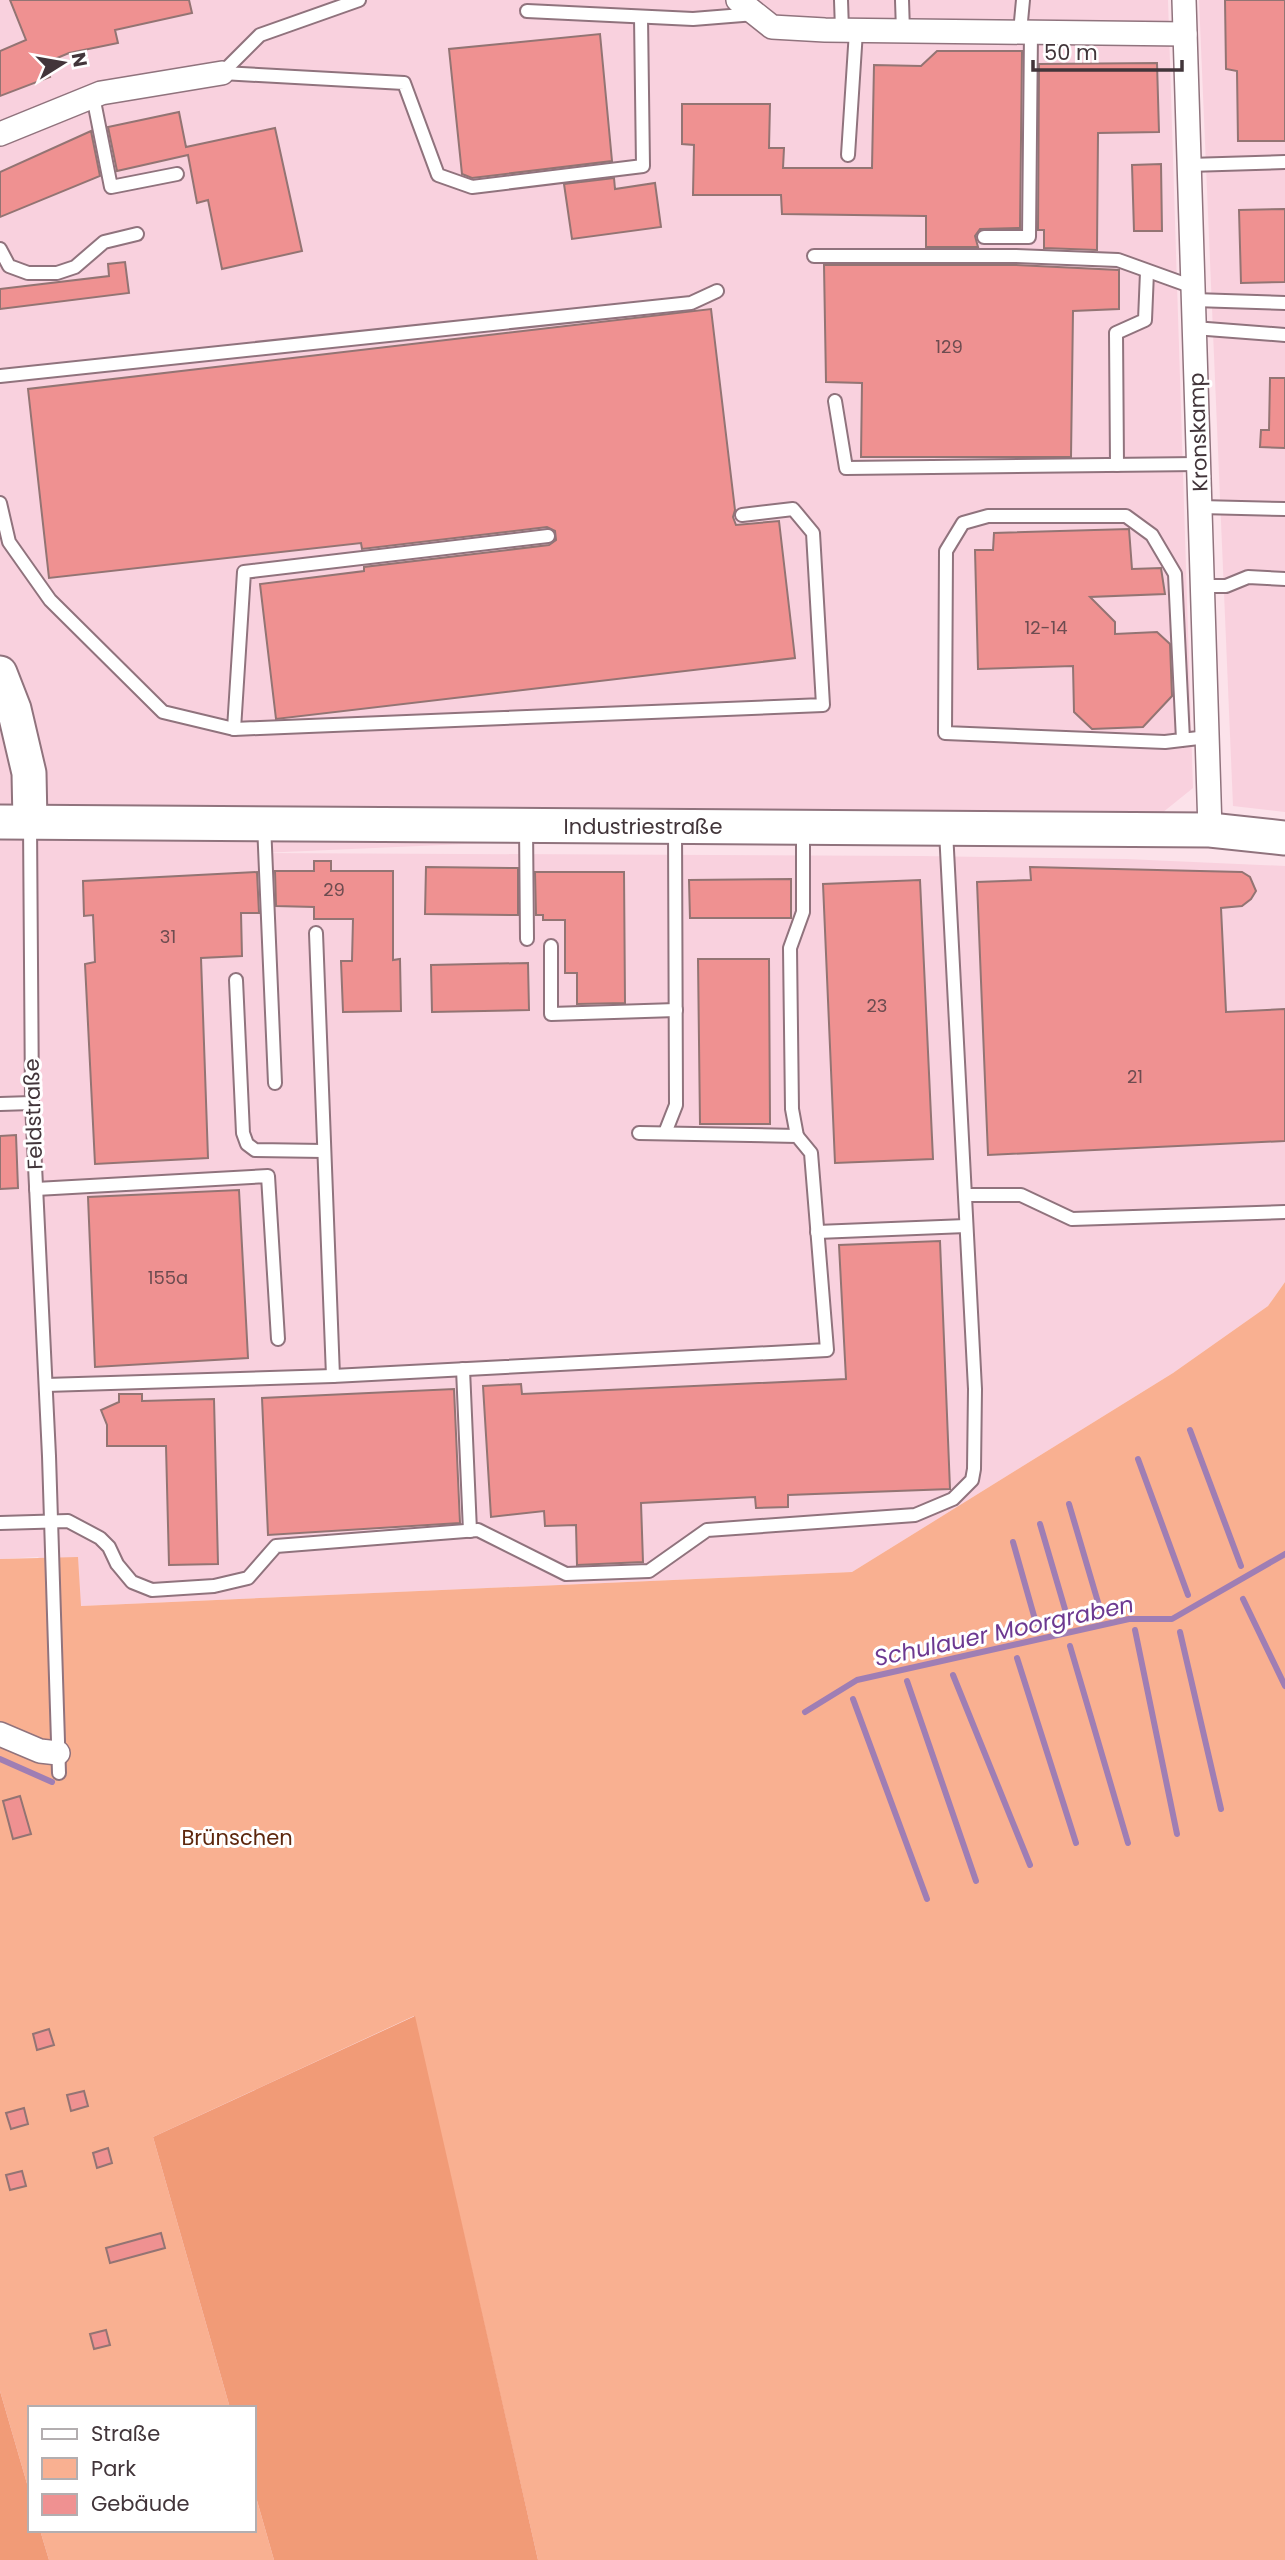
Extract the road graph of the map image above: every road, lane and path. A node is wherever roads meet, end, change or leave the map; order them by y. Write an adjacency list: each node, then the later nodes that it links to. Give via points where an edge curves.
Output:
1 (359, 0): 6 (lane)
2 (841, 0): 10 (lane)
3 (902, 0): 11 (lane)
4 (1023, 0): 12 (lane)
5 (1184, 0): 13 (street, Kronskamp)
6 (324, 6): 14 (lane, via 260,35)
7 (747, 7): 9 (lane, via 693,19); 10 (street, via 772,27)
8 (527, 11): 9 (lane)
9 (641, 17): 14 (lane, via 643,166 471,187 439,175 404,83)
10 (849, 30): 11 (street); 17 (lane)
11 (903, 31): 12 (street)
12 (1026, 32): 13 (street); 22 (lane, via 1029,237)
13 (1185, 34): 19 (street, Kronskamp)
14 (222, 73): 15 (street)
15 (93, 96): 16 (street); 20 (lane, via 111,187)
16 (0, 134)
17 (848, 156)
18 (1285, 162): 19 (lane)
19 (1189, 164): 27 (street, Kronskamp)
20 (177, 174)
21 (137, 234): 23 (lane, via 104,242 75,267 57,273 27,273 9,266)
22 (984, 237)
23 (0, 248)
24 (814, 256): 25 (lane, via 1118,260)
25 (1147, 272): 27 (lane); 34 (lane, via 1145,320 1116,333)
26 (717, 291): 31 (lane, via 691,303)
27 (1193, 293): 28 (lane); 29 (street, Kronskamp)
28 (1285, 303)
29 (1194, 328): 30 (lane); 33 (street, Kronskamp)
30 (1285, 335)
31 (0, 376)
32 (835, 401): 34 (lane, via 846,468)
33 (1199, 464): 34 (lane); 36 (street, Kronskamp)
34 (1117, 465)
35 (0, 503): 44 (lane, via 9,542 50,600 163,712)
36 (1200, 507): 37 (lane); 41 (street, Kronskamp)
37 (1285, 509)
38 (742, 515): 44 (lane, via 793,509 813,533 824,705)
39 (548, 537): 44 (lane, via 244,572)
40 (1285, 579): 41 (lane, via 1248,577)
41 (1203, 595): 42 (lane); 45 (street, Kronskamp)
42 (1177, 604): 46 (lane); 46 (lane, via 1175,574 1152,535 1126,516 988,516 963,523 946,551 946,733)
43 (0, 673): 47 (street, Feldstraße, via 29,773)
44 (234, 729)
45 (1207, 737): 46 (lane); 53 (street, Kronskamp)
46 (1183, 740)
47 (15, 822): 48 (street, Industriestraße); 61 (lane, Feldstraße)
48 (264, 824): 49 (street, Industriestraße); 60 (lane)
49 (526, 825): 50 (street, Industriestraße); 56 (lane)
50 (675, 826): 51 (street, Industriestraße); 59 (lane)
51 (803, 827): 52 (street, Industriestraße); 65 (lane, via 803,912 789,948 792,1109)
52 (946, 827): 53 (street, Industriestraße); 68 (lane)
53 (1210, 830): 54 (street, Industriestraße)
54 (1285, 838)
55 (316, 933): 66 (lane)
56 (527, 939)
57 (551, 946): 59 (lane, via 551,1014)
58 (236, 980): 66 (lane, via 247,1144 255,1150)
59 (676, 1010): 64 (lane, via 676,1105)
60 (275, 1083)
61 (32, 1103): 62 (lane); 67 (lane, Feldstraße)
62 (0, 1104)
63 (639, 1133): 64 (lane)
64 (665, 1133): 65 (lane)
65 (797, 1136): 71 (lane, via 811,1153)
66 (324, 1151): 74 (lane)
67 (36, 1189): 72 (lane, via 268,1176); 75 (lane, Feldstraße)
68 (965, 1195): 69 (lane, via 1021,1195 1072,1219); 70 (lane)
69 (1285, 1212)
70 (966, 1226): 71 (lane); 78 (lane, via 975,1389 974,1469 972,1480 953,1499 915,1515 707,1530 649,1571 566,1574 478,1530)
71 (817, 1232): 73 (lane, via 827,1350)
72 (278, 1339)
73 (463, 1369): 74 (lane); 78 (lane)
74 (332, 1376): 75 (lane)
75 (46, 1385): 76 (lane, Feldstraße)
76 (51, 1520): 77 (lane); 78 (lane, via 68,1521 100,1538 132,1582 152,1590 214,1586 248,1578 276,1546); 80 (lane, Feldstraße)
77 (0, 1523)
78 (470, 1531)
79 (0, 1734): 80 (street)
80 (59, 1763)

